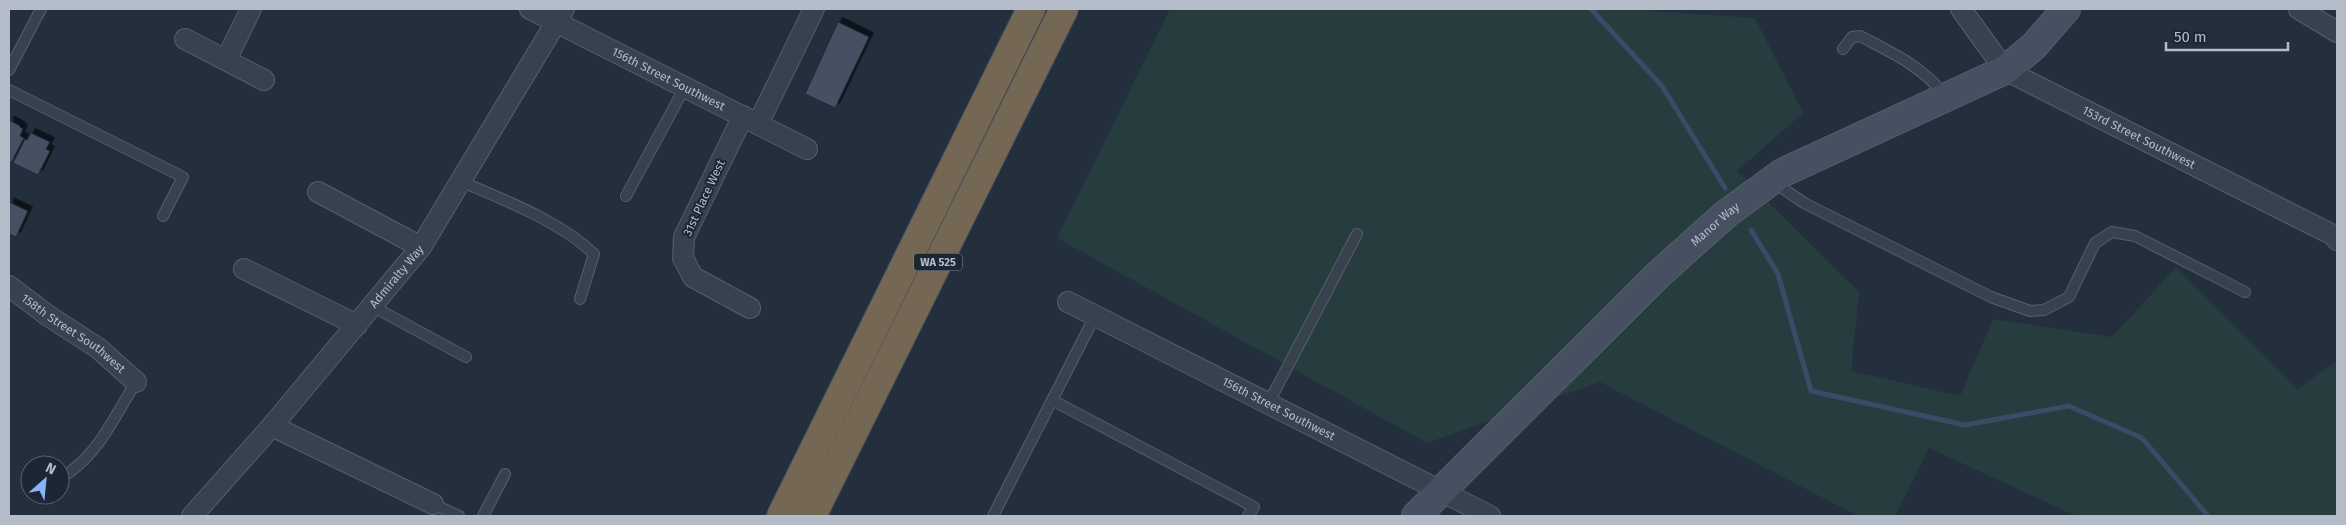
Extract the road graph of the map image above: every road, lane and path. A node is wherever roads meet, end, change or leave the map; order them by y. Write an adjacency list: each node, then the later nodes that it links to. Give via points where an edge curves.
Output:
1 (41, 9): 15 (lane)
2 (251, 9): 14 (street)
3 (530, 9): 10 (street, 156th Street Southwest)
4 (814, 9): 21 (street, 31st Place West)
5 (1031, 9): 52 (highway, WA 525)
6 (1064, 9): 53 (highway, WA 525)
7 (1961, 9): 16 (street, 153rd Street Southwest)
8 (2066, 9): 16 (street, Manor Way, via 2034,46)
9 (2299, 9): 11 (street)
10 (559, 15): 18 (street, 156th Street Southwest); 23 (street, Admiralty Way)
11 (2337, 32)
12 (185, 39): 14 (street)
13 (1843, 49): 20 (lane, via 1852,37 1860,36 1928,75)
14 (226, 60): 17 (street)
15 (9, 70)
16 (2005, 70): 20 (street, Manor Way); 29 (street, 153rd Street Southwest)
17 (264, 80)
18 (685, 87): 21 (street, 156th Street Southwest); 26 (lane)
19 (9, 90): 27 (lane, via 183,177)
20 (1947, 98): 24 (street, Manor Way, via 1782,173)
21 (750, 120): 22 (street, 156th Street Southwest); 37 (street, 31st Place West, via 684,237 683,258 692,277)
22 (808, 149)
23 (460, 181): 30 (street, Admiralty Way); 34 (lane, via 559,228 588,248 594,254)
24 (1771, 181): 33 (lane, via 1804,203 1992,297 2030,311 2056,306 2069,297 2095,243 2112,232 2135,236); 47 (street, Manor Way, via 1726,214 1660,273)
25 (318, 192): 30 (street)
26 (626, 196)
27 (163, 216)
28 (1357, 234): 43 (lane)
29 (2337, 240)
30 (421, 247): 36 (street, Admiralty Way)
31 (244, 269): 39 (street)
32 (9, 286): 41 (street, 158th Street Southwest, via 98,348)
33 (2245, 292)
34 (580, 299)
35 (1068, 302): 38 (street, 156th Street Southwest)
36 (372, 306): 39 (street, Admiralty Way); 40 (lane)
37 (750, 308)
38 (1096, 314): 42 (lane); 43 (street, 156th Street Southwest)
39 (356, 325): 44 (street, Admiralty Way)
40 (466, 357)
41 (136, 382): 45 (lane, via 96,447 81,465)
42 (1052, 400): 54 (lane); 55 (lane, via 1254,507)
43 (1268, 402): 47 (street, 156th Street Southwest)
44 (272, 426): 48 (street); 49 (street, Admiralty Way)
45 (70, 472)
46 (505, 474): 51 (lane)
47 (1441, 491): 56 (street, Manor Way); 57 (street, 156th Street Southwest)
48 (433, 504): 50 (lane)
49 (192, 516)
50 (459, 516)
51 (483, 516)
52 (781, 516)
53 (812, 516)
54 (993, 516)
55 (1248, 516)
56 (1416, 516)
57 (1490, 516)

